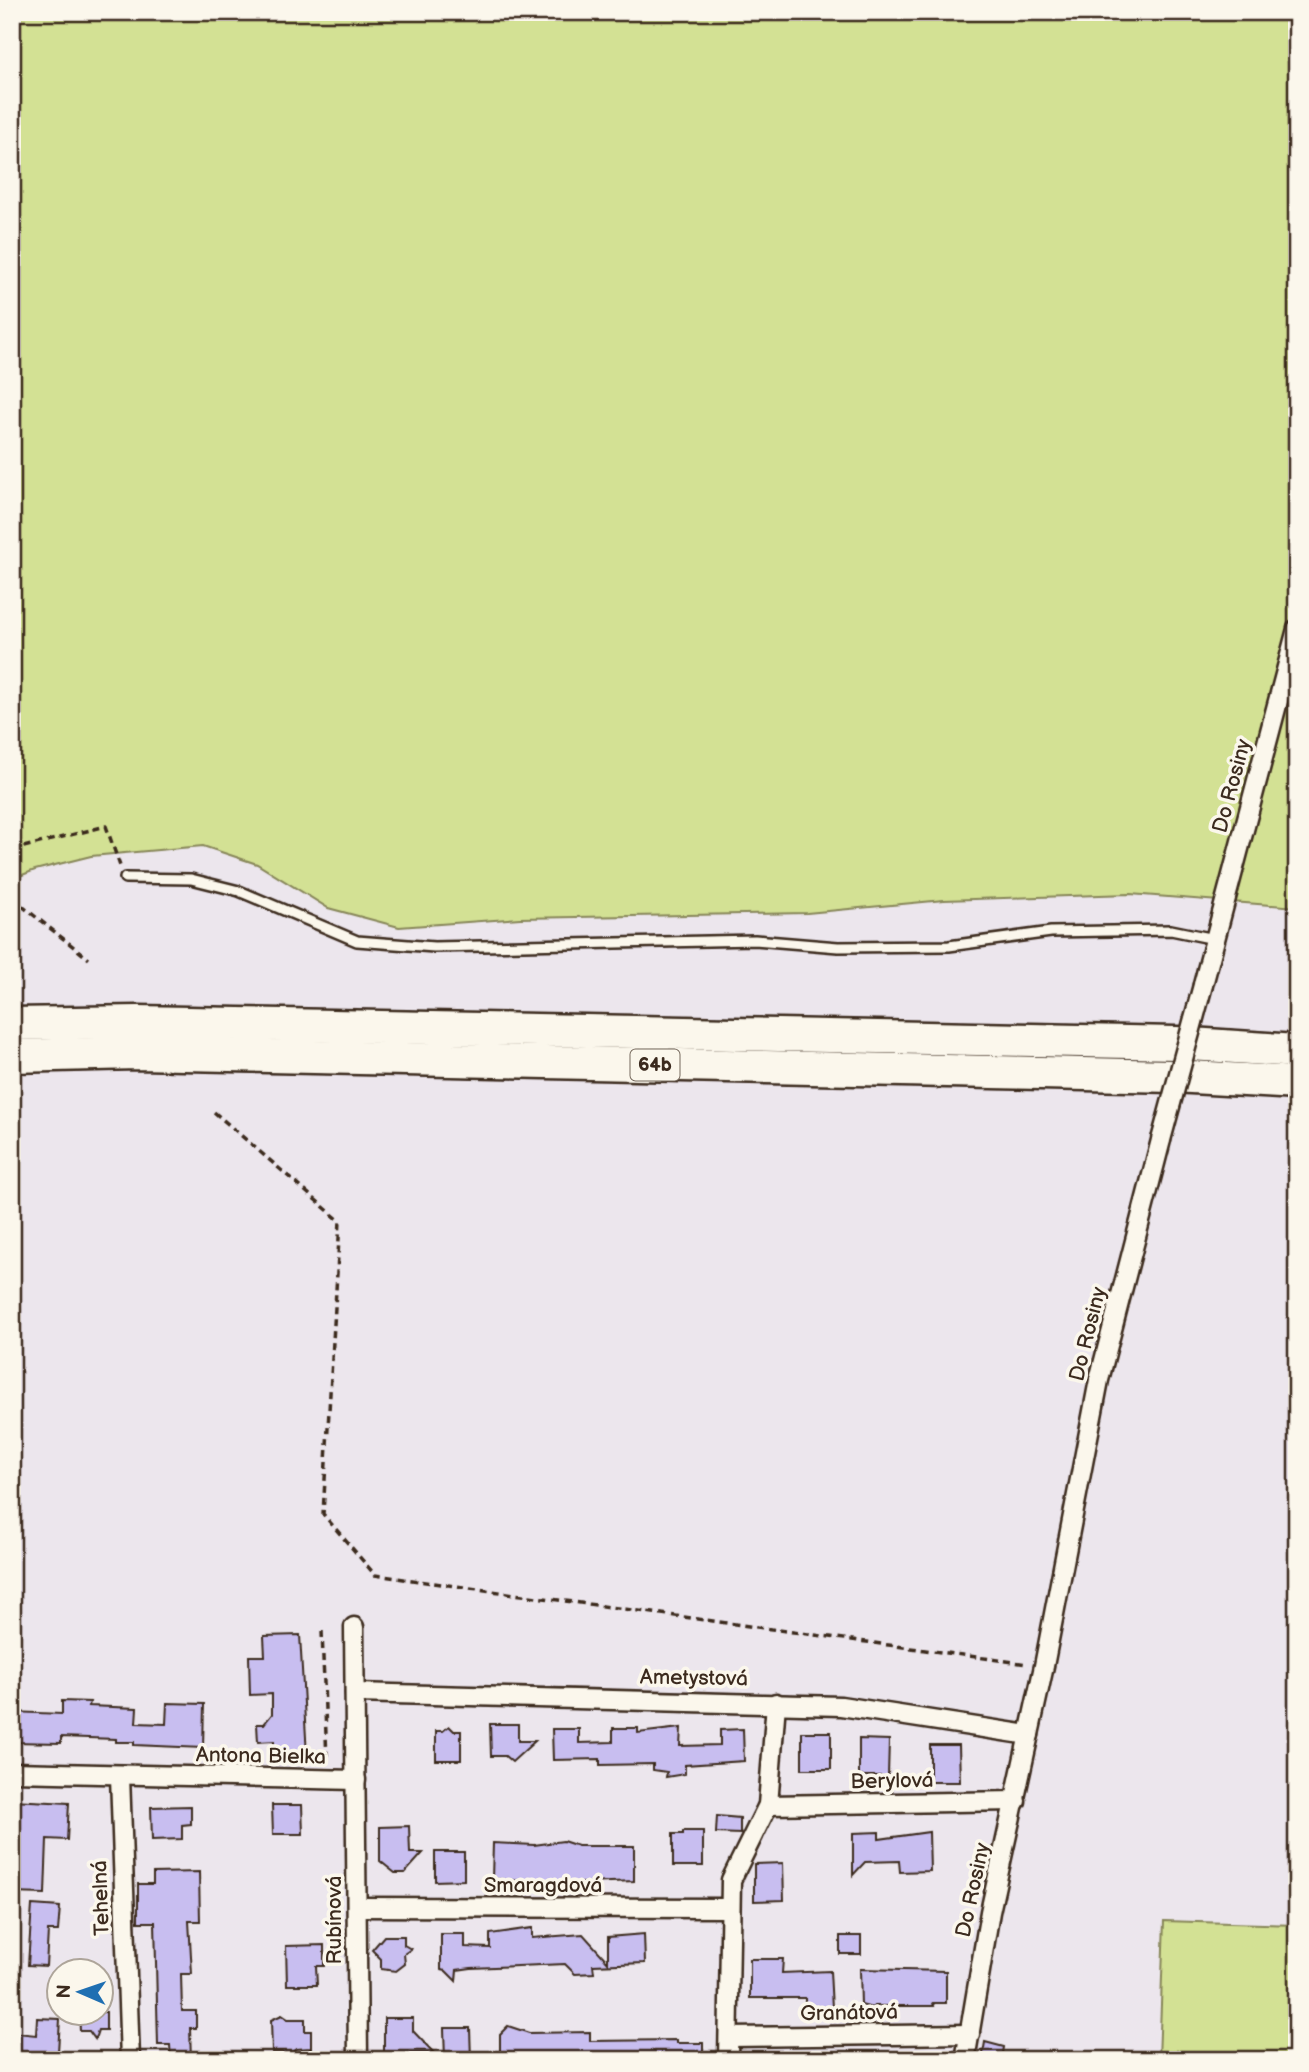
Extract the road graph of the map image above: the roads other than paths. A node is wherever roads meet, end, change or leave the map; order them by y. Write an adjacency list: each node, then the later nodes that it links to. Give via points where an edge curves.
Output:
1 (1297, 629): 3 (street, Do Rosiny)
2 (125, 878): 3 (lane, via 191,879 239,891 357,941 434,947 755,940 838,947 948,946 1051,932 1171,930)
3 (1215, 939): 11 (street, Do Rosiny, bridge, via 1099,1380)
4 (12, 1024): 5 (highway, 64b, via 138,1021 1162,1043)
5 (1297, 1051)
6 (12, 1056): 7 (highway, 64b, via 151,1054 1173,1076)
7 (1297, 1083)
8 (354, 1627): 9 (street, Antona Bielka)
9 (355, 1693): 10 (street, Ametystová); 14 (street, Antona Bielka)
10 (776, 1703): 11 (street, Ametystová, via 841,1706); 16 (street)
11 (1030, 1735): 15 (street, Do Rosiny)
12 (12, 1772): 13 (street, Antona Bielka)
13 (120, 1776): 14 (street, Antona Bielka); 21 (street, Tehelná)
14 (356, 1780): 17 (street, Rubínová)
15 (1016, 1801): 16 (street, Berylová); 19 (street, Do Rosiny, via 990,1912)
16 (768, 1805): 18 (street, via 731,1880)
17 (357, 1907): 18 (street, Smaragdová); 22 (street, Rubínová)
18 (729, 1908): 20 (street)
19 (970, 2034): 20 (street, Granátová); 24 (street, Do Rosiny)
20 (729, 2037): 23 (street)
21 (130, 2060)
22 (358, 2060)
23 (728, 2060)
24 (965, 2060)

